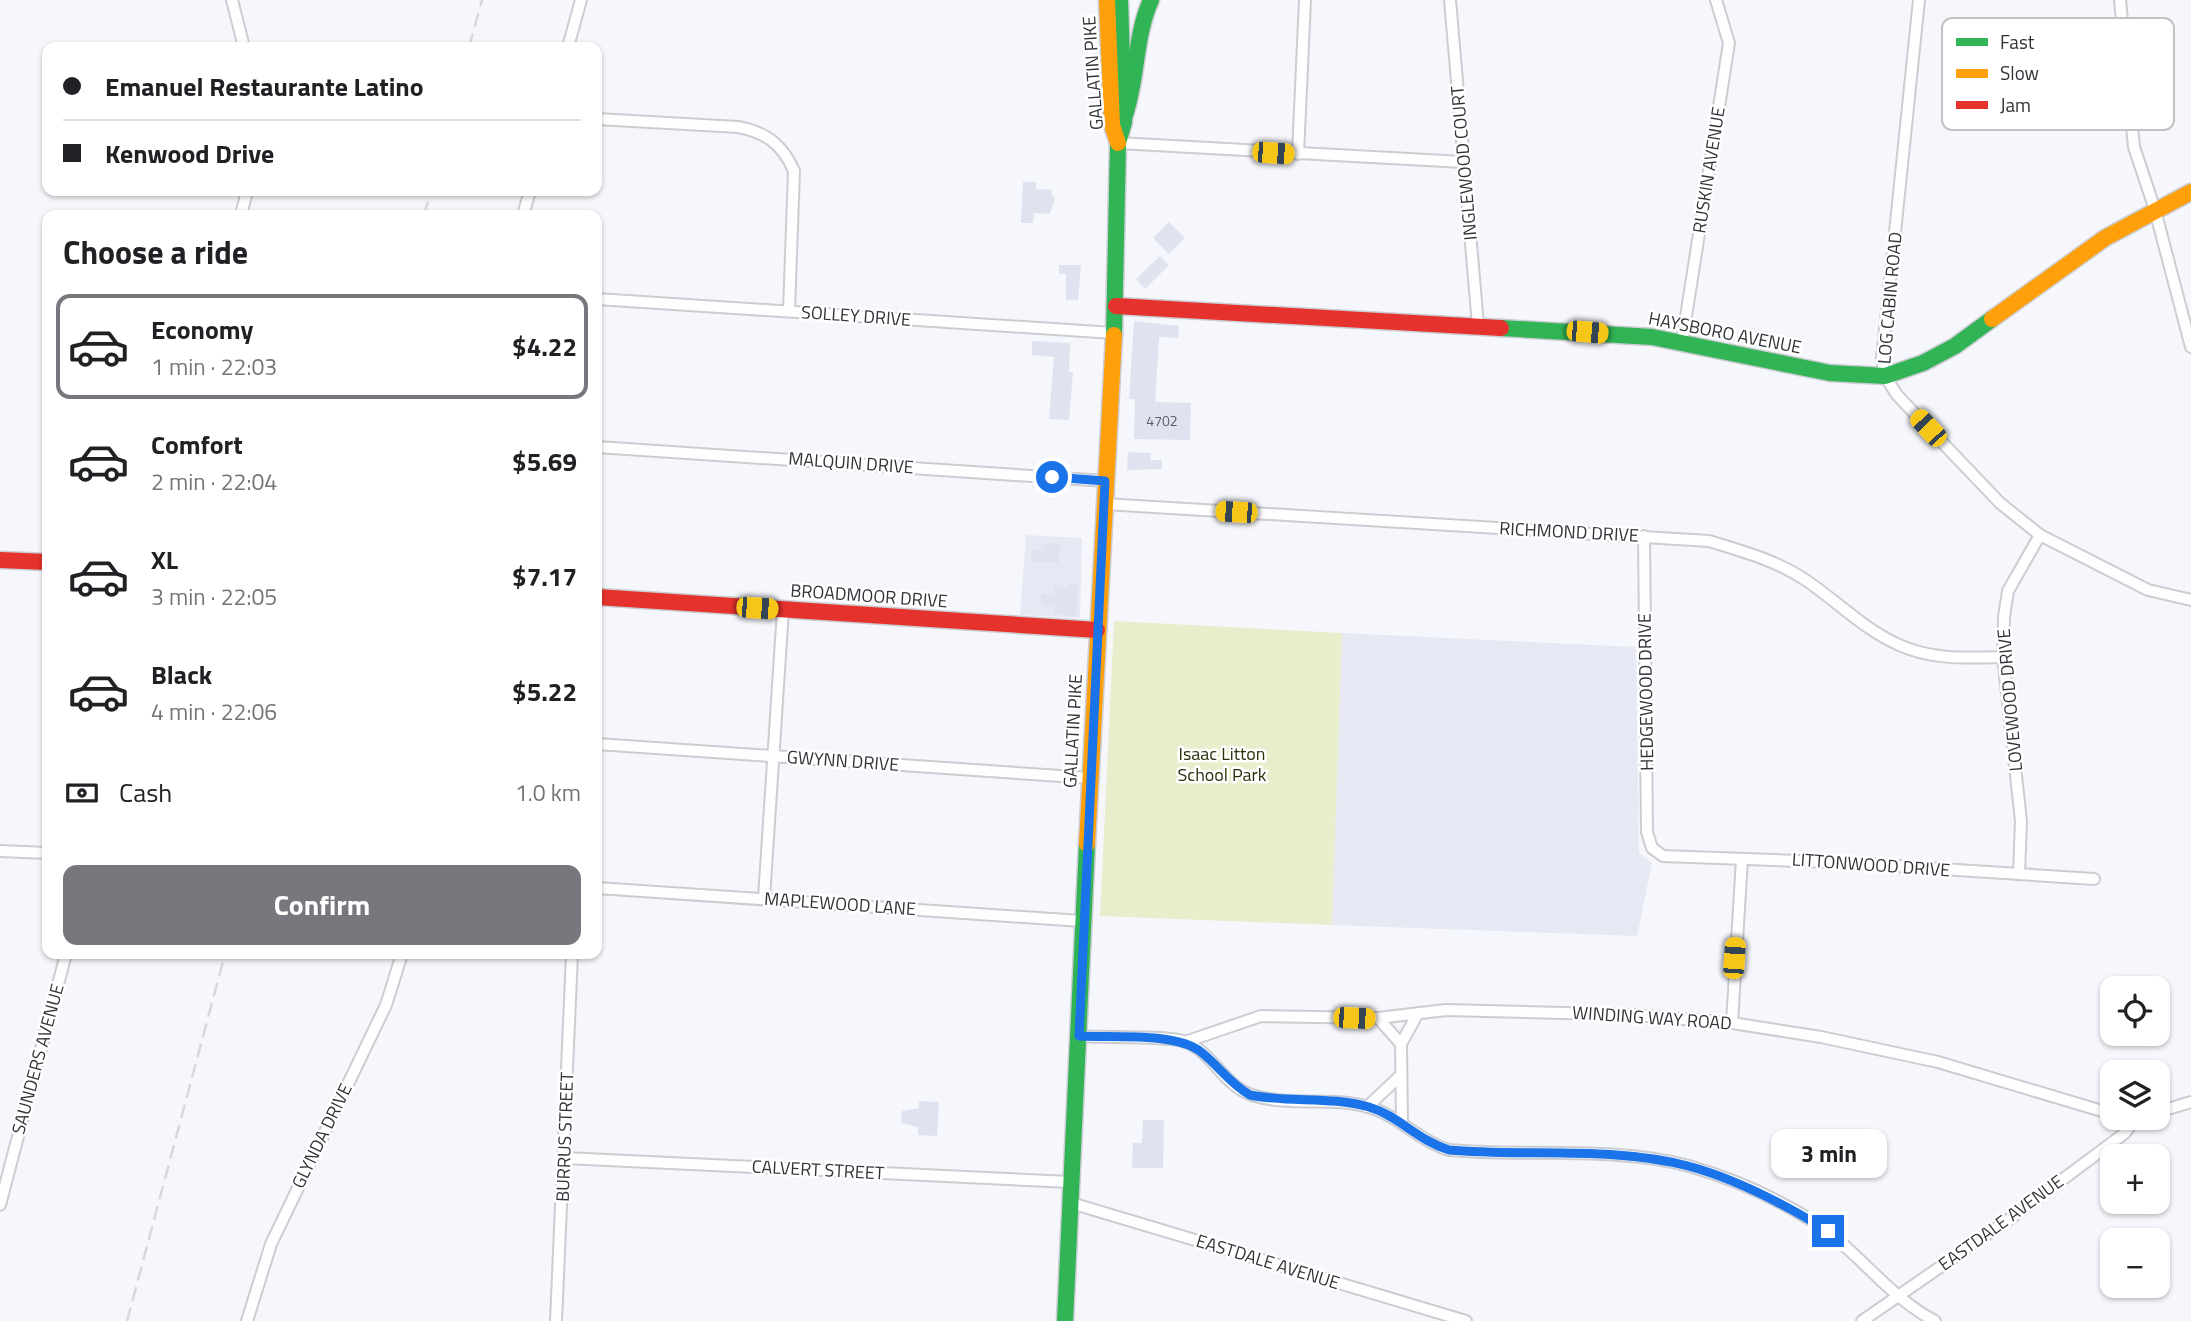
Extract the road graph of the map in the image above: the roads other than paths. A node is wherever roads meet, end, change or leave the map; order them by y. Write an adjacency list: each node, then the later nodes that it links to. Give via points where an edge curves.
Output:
1 (232, 0): 12 (street)
2 (582, 0): 13 (street)
3 (1107, 0): 17 (main road, GALLATIN PIKE, via 1112,125)
4 (1120, 0): 14 (main road, GALLATIN PIKE)
5 (1151, 0): 14 (main road, via 1138,38 1132,100)
6 (1305, 0): 18 (street)
7 (1450, 0): 19 (street, INGLEWOOD COURT)
8 (1716, 0): 27 (street, RUSKIN AVENUE, via 1729,43)
9 (1919, 0): 29 (street, LOG CABIN ROAD, via 1882,358)
10 (2120, 0): 11 (street)
11 (2122, 18)
12 (243, 42)
13 (569, 42)
14 (1124, 118): 17 (main road, GALLATIN PIKE)
15 (602, 119): 24 (street, via 738,127 757,131 788,155 794,171)
16 (2132, 130): 21 (street)
17 (1118, 143): 18 (street); 23 (main road, GALLATIN PIKE)
18 (1298, 154): 19 (street)
19 (1463, 162): 25 (street, INGLEWOOD COURT)
20 (2191, 192): 21 (main road, HAYSBORO AVENUE)
21 (2155, 210): 28 (street); 29 (main road, HAYSBORO AVENUE, via 2105,238 1955,346)
22 (602, 299): 24 (street, SOLLEY DRIVE)
23 (1116, 306): 25 (main road, HAYSBORO AVENUE); 26 (main road, GALLATIN PIKE)
24 (789, 311): 26 (street, SOLLEY DRIVE)
25 (1478, 325): 27 (main road, HAYSBORO AVENUE)
26 (1114, 333): 31 (main road, GALLATIN PIKE)
27 (1682, 342): 29 (main road, HAYSBORO AVENUE, via 1830,373)
28 (2191, 347)
29 (1885, 376): 33 (street, LOG CABIN ROAD, via 1897,395 2000,503)
30 (602, 447): 31 (street, MALQUIN DRIVE)
31 (1105, 481): 32 (main road, GALLATIN PIKE)
32 (1105, 504): 34 (street, RICHMOND DRIVE); 40 (main road, GALLATIN PIKE)
33 (2040, 535): 38 (street, LOG CABIN ROAD, via 2148,590); 41 (street, LOVEWOOD DRIVE, via 2008,592)
34 (1644, 536): 41 (street, RICHMOND DRIVE, via 1709,541 1773,562 1805,579 1866,627 1898,645 1930,655); 45 (street, HEDGEWOOD DRIVE, via 1647,832)
35 (0, 560): 36 (main road)
36 (42, 562)
37 (602, 597): 39 (main road, BROADMOOR DRIVE)
38 (2191, 600)
39 (783, 610): 40 (main road, BROADMOOR DRIVE); 43 (street)
40 (1097, 630): 44 (main road, GALLATIN PIKE)
41 (2003, 657): 49 (street, LOVEWOOD DRIVE, via 2021,821)
42 (602, 744): 43 (street, GWYNN DRIVE)
43 (774, 756): 44 (street, GWYNN DRIVE); 52 (street)
44 (1090, 778): 53 (main road, GALLATIN PIKE)
45 (1652, 848): 48 (street, LITTONWOOD DRIVE, via 1663,856)
46 (0, 851): 47 (street)
47 (42, 853)
48 (1742, 859): 49 (street, LITTONWOOD DRIVE); 59 (street)
49 (2019, 874): 50 (street, LITTONWOOD DRIVE)
50 (2094, 878)
51 (602, 888): 52 (street, MAPLEWOOD LANE)
52 (764, 898): 53 (street, MAPLEWOOD LANE)
53 (1082, 921): 60 (main road, GALLATIN PIKE)
54 (65, 959): 73 (street, SAUNDERS AVENUE)
55 (400, 959): 75 (street, GLYNDA DRIVE, via 386,1005 271,1244)
56 (572, 959): 70 (street, BURRUS STREET)
57 (1418, 1013): 58 (street, WINDING WAY ROAD); 59 (street, WINDING WAY ROAD, via 1474,1009); 62 (street)
58 (1378, 1018): 61 (street, WINDING WAY ROAD, via 1261,1017); 62 (street)
59 (1732, 1023): 67 (street, WINDING WAY ROAD, via 1938,1062)
60 (1079, 1036): 61 (street); 71 (main road, GALLATIN PIKE)
61 (1185, 1042): 65 (street, via 1250,1095)
62 (1401, 1044): 63 (street)
63 (1401, 1075): 65 (street); 68 (street)
64 (2191, 1102): 66 (street)
65 (1367, 1107): 68 (street)
66 (2170, 1108)
67 (2100, 1110)
68 (1402, 1124): 74 (street, via 1428,1143 1449,1150 1639,1158 1688,1166 1764,1195 1811,1220 1856,1253)
69 (2127, 1130): 74 (street, EASTDALE AVENUE)
70 (565, 1158): 71 (street, CALVERT STREET); 76 (street, BURRUS STREET)
71 (1071, 1182): 72 (main road, GALLATIN PIKE)
72 (1071, 1203): 77 (main road, GALLATIN PIKE); 78 (street, EASTDALE AVENUE)
73 (0, 1205)
74 (1900, 1295): 79 (street, EASTDALE AVENUE); 80 (street)
75 (247, 1321)
76 (556, 1321)
77 (1065, 1321)
78 (1466, 1321)
79 (1862, 1321)
80 (1935, 1321)

